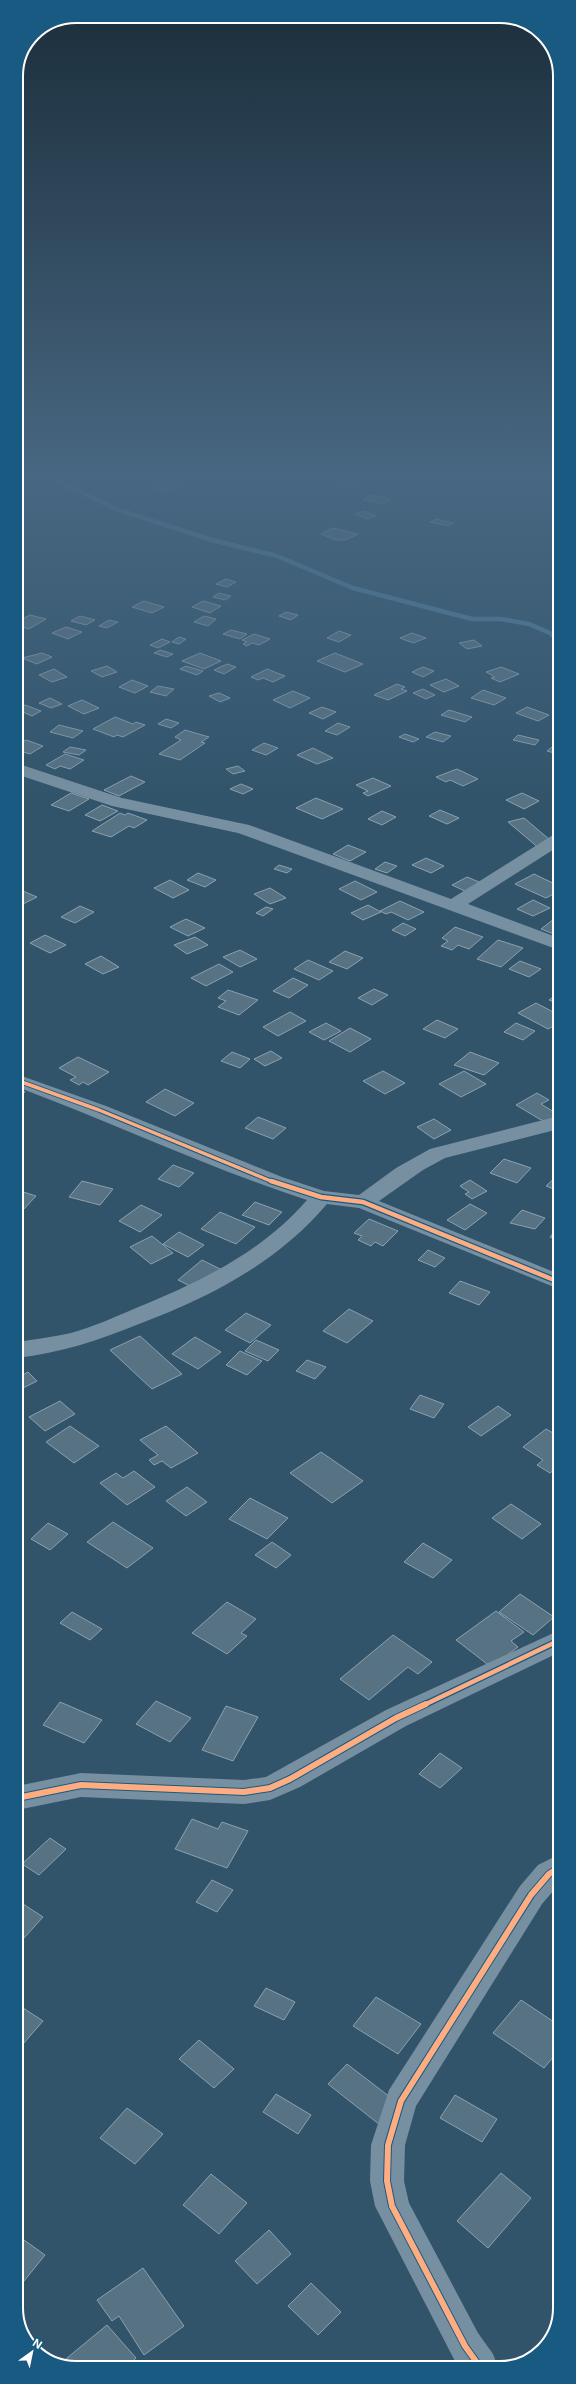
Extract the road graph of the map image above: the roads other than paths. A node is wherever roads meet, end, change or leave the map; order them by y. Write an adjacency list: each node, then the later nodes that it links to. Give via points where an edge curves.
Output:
1 (23, 770): 3 (street, via 118,802 243,829)
2 (553, 843): 3 (street)
3 (454, 905): 4 (street)
4 (553, 942)
5 (23, 1083): 7 (street, via 99,1110 274,1182)
6 (553, 1124): 8 (street, via 447,1150 424,1160)
7 (321, 1197): 8 (street); 10 (street, via 294,1229 225,1277 174,1302 78,1339)
8 (363, 1202): 9 (street)
9 (553, 1279)
10 (23, 1349)
11 (553, 1643): 12 (street, via 396,1718 270,1788 244,1792 81,1785)
12 (23, 1797)
13 (553, 1871): 14 (street, via 531,1896 402,2101 388,2145 387,2182 392,2206 465,2346)
14 (476, 2361)

